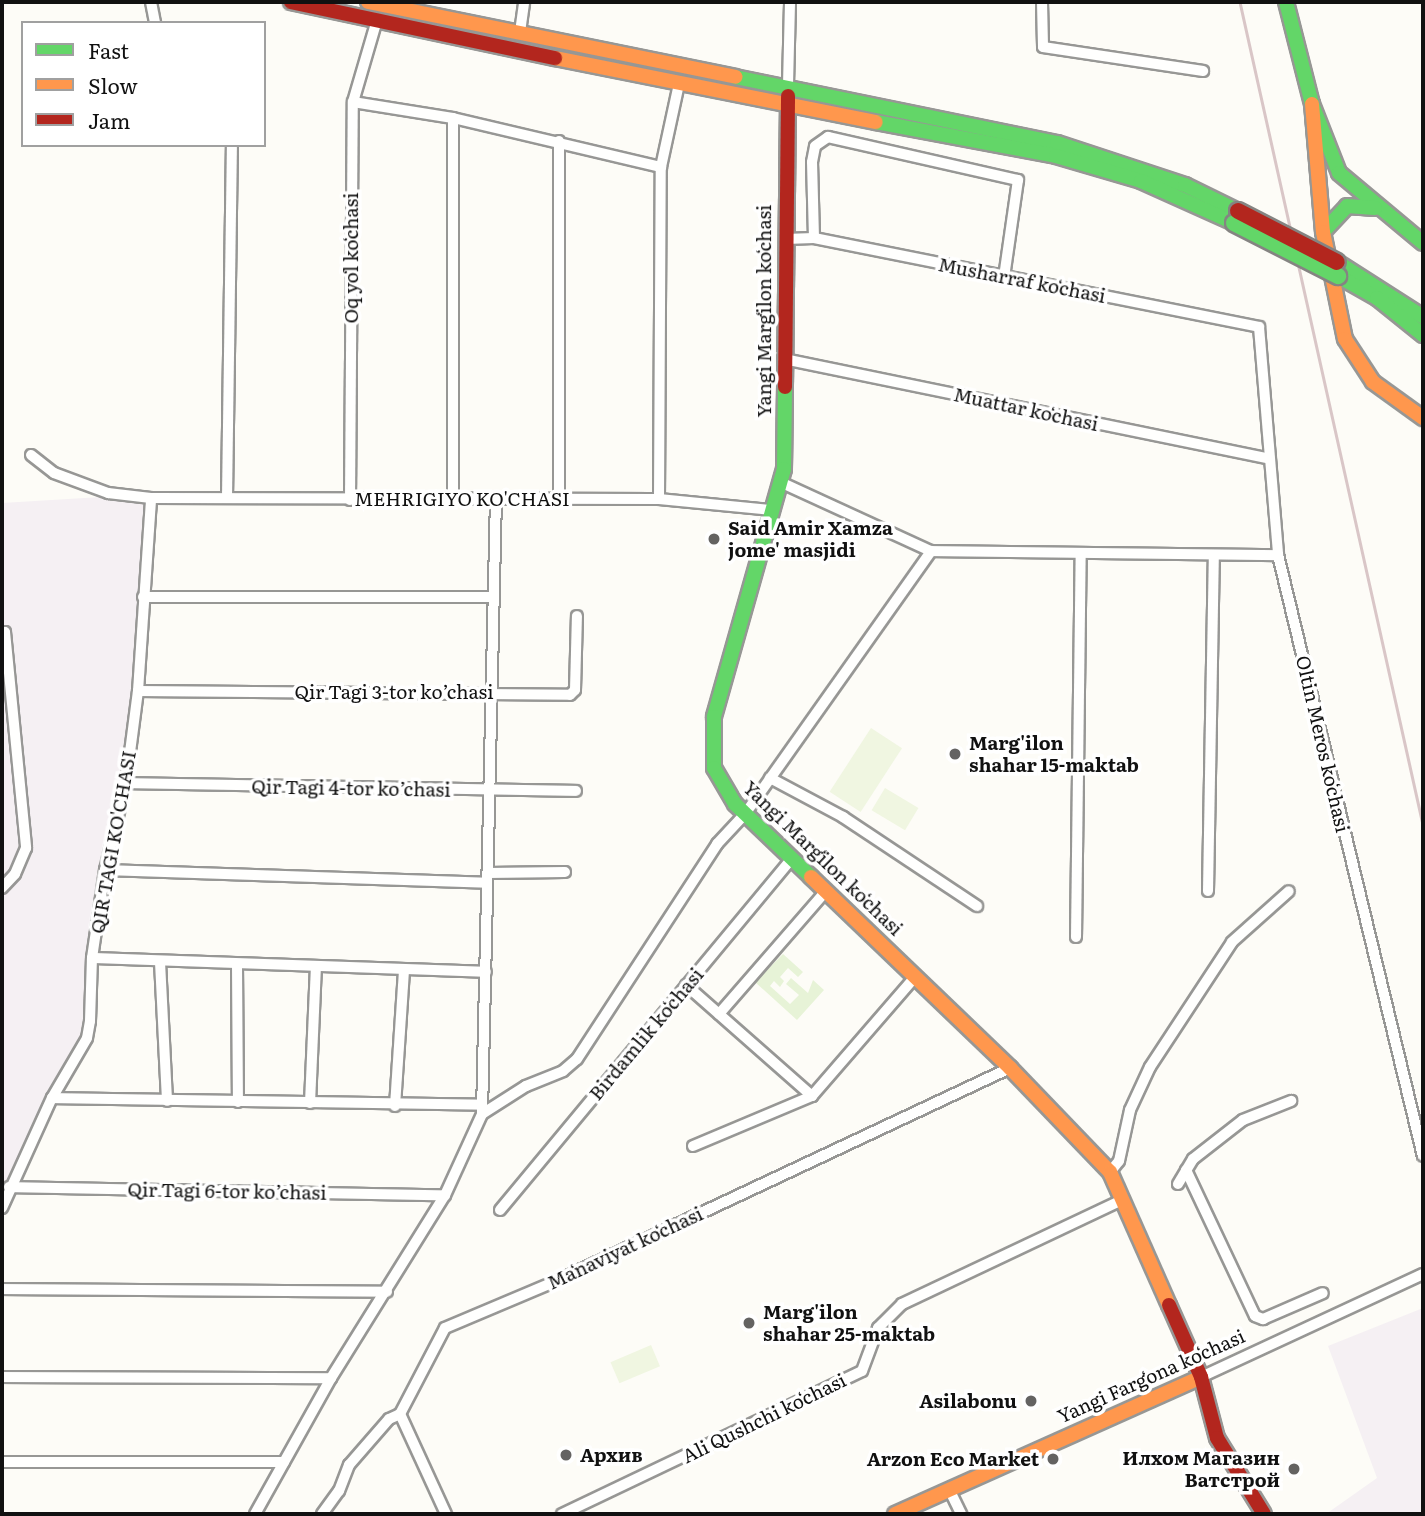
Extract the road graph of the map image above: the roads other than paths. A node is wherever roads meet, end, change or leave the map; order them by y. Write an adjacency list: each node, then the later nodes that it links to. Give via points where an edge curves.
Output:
1 (151, 2): 8 (street)
2 (291, 2): 7 (main road)
3 (524, 2): 9 (street)
4 (790, 2): 12 (street)
5 (1042, 2): 10 (street, via 1043,47)
6 (1286, 2): 15 (main road)
7 (378, 7): 9 (main road); 11 (main road); 13 (street, Oq yoʻl koʻchasi)
8 (155, 21)
9 (520, 32): 12 (main road)
10 (1203, 71)
11 (679, 84): 14 (main road); 19 (street)
12 (788, 85): 14 (main road, Yangi Margʻilon koʻchasi); 21 (main road, via 1057,143 1185,185)
13 (353, 102): 16 (street); 42 (street, Oq yoʻl koʻchasi)
14 (788, 102): 21 (main road, via 1056,156 1141,181); 24 (main road, Yangi Margʻilon koʻchasi)
15 (1312, 104): 20 (main road, via 1339,173); 22 (main road)
16 (453, 118): 17 (street); 38 (street)
17 (559, 141): 19 (street); 40 (street)
18 (232, 147): 37 (street)
19 (661, 167): 41 (street)
20 (1380, 211): 22 (main road, via 1364,204 1347,206); 25 (main road)
21 (1236, 217): 26 (main road, bridge)
22 (1323, 232): 32 (main road, via 1337,311 1354,356 1373,382)
23 (814, 238): 24 (street, Musharraf koʻchasi); 27 (street, Musharraf koʻchasi); 27 (street, via 812,162 815,146 828,137 1018,180)
24 (785, 239): 31 (main road, Yangi Margʻilon koʻchasi)
25 (1423, 243)
26 (1337, 269): 28 (main road); 30 (main road)
27 (1004, 277): 29 (street, Musharraf koʻchasi)
28 (1423, 317)
29 (1259, 327): 34 (street, Oltin Meros koʻchasi)
30 (1423, 335)
31 (784, 359): 34 (street, Muattar koʻchasi); 35 (main road, Yangi Margʻilon koʻchasi)
32 (1423, 418)
33 (31, 455): 36 (street, MEHRIGIYO KO'CHASI, via 54,473 108,493)
34 (1268, 458): 47 (street, Oltin Meros koʻchasi)
35 (780, 482): 43 (main road, Yangi Margʻilon koʻchasi); 44 (street)
36 (151, 498): 37 (street, MEHRIGIYO KO'CHASI); 48 (street, QIR TAGI KO'CHASI)
37 (227, 498): 42 (street, MEHRIGIYO KO'CHASI)
38 (453, 498): 39 (street, MEHRIGIYO KO'CHASI); 42 (street, MEHRIGIYO KO'CHASI)
39 (496, 498): 40 (street, MEHRIGIYO KO'CHASI); 49 (street)
40 (559, 499): 41 (street, MEHRIGIYO KO'CHASI)
41 (659, 499): 43 (street, MEHRIGIYO KO'CHASI)
42 (350, 500)
43 (772, 510): 58 (main road, Yangi Margʻilon koʻchasi, via 712,729 715,768 727,793)
44 (931, 551): 45 (street); 54 (street)
45 (1081, 555): 46 (street); 68 (street)
46 (1214, 555): 47 (street); 65 (street)
47 (1278, 555): 88 (street, Oltin Meros koʻchasi)
48 (143, 597): 49 (street); 52 (street, QIR TAGI KO'CHASI)
49 (494, 597): 53 (street)
50 (577, 616): 53 (street, Qir Tagi 3-tor koʼchasi, via 575,690 570,695)
51 (2, 633): 63 (street, via 26,848 15,874)
52 (138, 691): 53 (street, Qir Tagi 3-tor koʼchasi); 55 (street, QIR TAGI KO'CHASI)
53 (491, 692): 56 (street)
54 (770, 778): 58 (street); 67 (street, via 843,817)
55 (126, 783): 56 (street, Qir Tagi 4-tor koʼchasi); 60 (street, QIR TAGI KO'CHASI)
56 (489, 791): 57 (street, Qir Tagi 4-tor koʼchasi); 62 (street)
57 (576, 791)
58 (745, 814): 59 (main road, Yangi Margʻilon koʻchasi); 86 (street, via 709,855 577,1059)
59 (792, 859): 64 (main road, Yangi Margʻilon koʻchasi); 76 (street, Birdamlik koʻchasi)
60 (105, 870): 62 (street); 69 (street, QIR TAGI KO'CHASI)
61 (565, 873): 62 (street)
62 (487, 878): 74 (street)
63 (2, 888)
64 (826, 891): 75 (main road, Yangi Margʻilon koʻchasi); 77 (street)
65 (1208, 891)
66 (1289, 891): 90 (street, via 1232,942 1157,1056 1130,1110 1119,1161)
67 (977, 906)
68 (1076, 937)
69 (92, 958): 70 (street); 80 (street, QIR TAGI KO'CHASI, via 87,1038)
70 (160, 962): 71 (street); 81 (street)
71 (237, 965): 72 (street); 83 (street)
72 (316, 966): 73 (street); 84 (street)
73 (404, 970): 74 (street); 85 (street)
74 (486, 972): 86 (street)
75 (915, 977): 78 (main road, Yangi Margʻilon koʻchasi); 79 (street)
76 (687, 985): 77 (street); 96 (street, Birdamlik koʻchasi)
77 (719, 1014): 79 (street)
78 (1010, 1068): 90 (main road, Yangi Margʻilon koʻchasi); 104 (street, Maʻnaviyat koʻchasi, via 554,1282 445,1328)
79 (812, 1096): 87 (street)
80 (52, 1098): 81 (street); 92 (street, QIR TAGI KO'CHASI)
81 (167, 1101): 83 (street)
82 (1291, 1101): 89 (street, via 1243,1120 1193,1159)
83 (238, 1102): 84 (street)
84 (310, 1103): 85 (street)
85 (395, 1106): 86 (street)
86 (482, 1110): 93 (street)
87 (693, 1146)
88 (1423, 1156)
89 (1186, 1170): 91 (street); 100 (street, via 1255,1316 1263,1319)
90 (1110, 1172): 94 (main road, Yangi Margʻilon koʻchasi)
91 (1178, 1184)
92 (9, 1187): 93 (street, Qir Tagi 6-tor koʼchasi); 95 (street, QIR TAGI KO'CHASI)
93 (445, 1195): 99 (street)
94 (1122, 1199): 102 (main road, Yangi Margʻilon koʻchasi); 111 (street, Ali Qushchi koʻchasi, via 902,1304 878,1328 862,1371)
95 (2, 1208)
96 (500, 1210)
97 (1423, 1274): 102 (street, Yangi Fargʻona koʻchasi)
98 (2, 1289): 99 (street)
99 (387, 1292): 103 (street)
100 (1323, 1293)
101 (2, 1377): 103 (street)
102 (1201, 1377): 107 (main road, Yangi Fargʻona koʻchasi); 114 (main road, Yangi Margʻilon koʻchasi, via 1217,1438)
103 (331, 1378): 106 (street)
104 (400, 1414): 109 (street, Maʻnaviyat koʻchasi, via 389,1419 349,1465 339,1491); 110 (street)
105 (2, 1462): 106 (street)
106 (284, 1462): 108 (street)
107 (949, 1489): 112 (main road, Yangi Fargʻona koʻchasi); 113 (street)
108 (255, 1514)
109 (322, 1514)
110 (446, 1514)
111 (562, 1514)
112 (895, 1514)
113 (961, 1514)
114 (1264, 1514)

